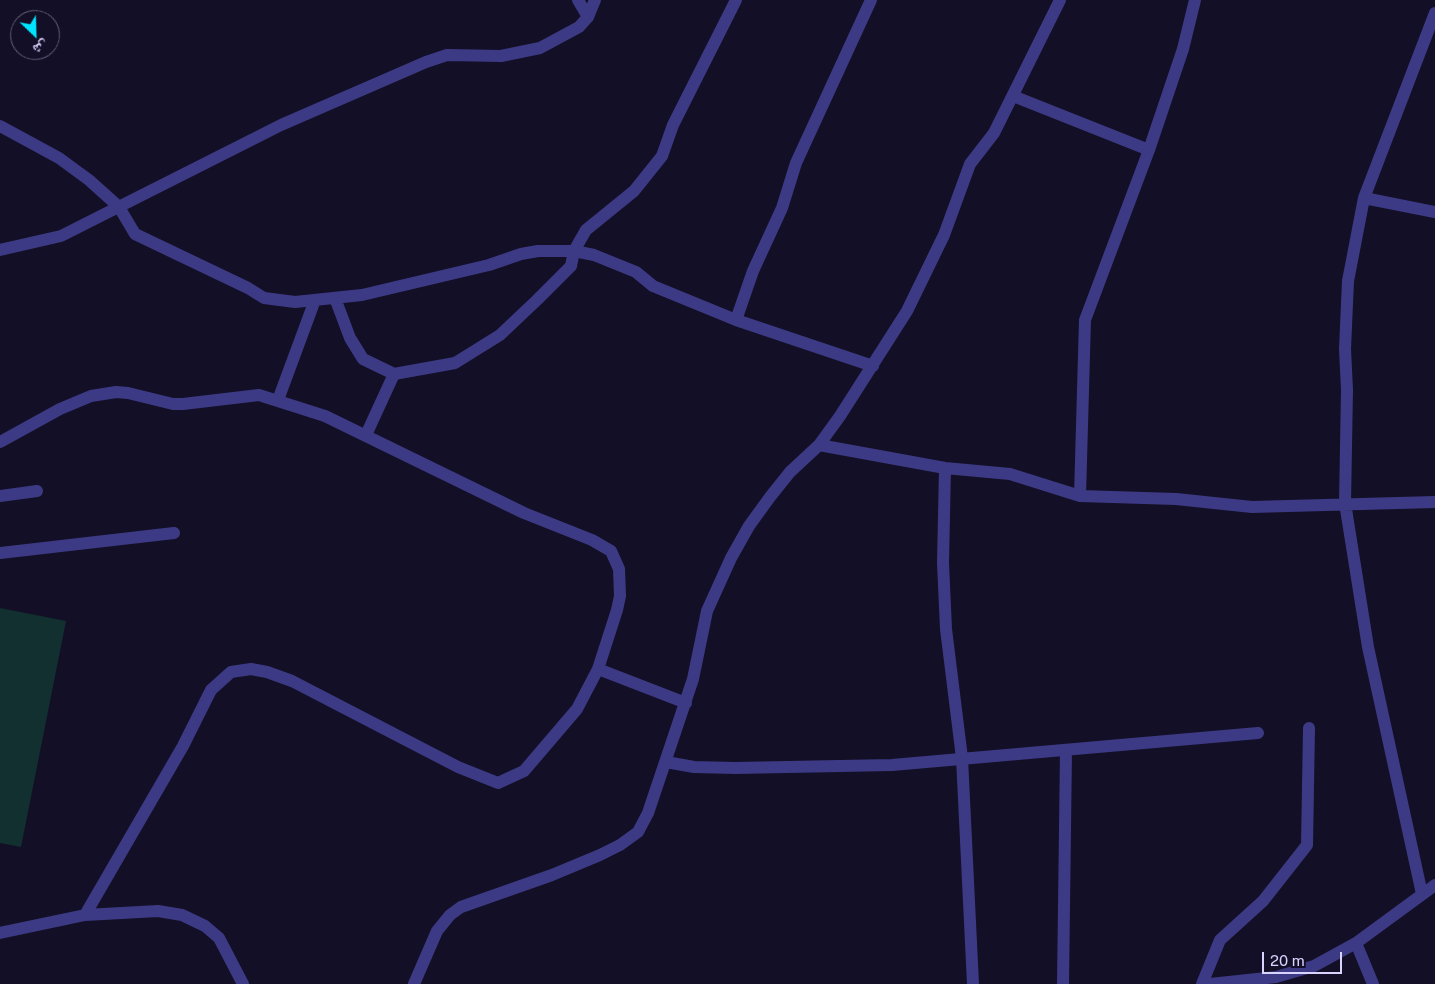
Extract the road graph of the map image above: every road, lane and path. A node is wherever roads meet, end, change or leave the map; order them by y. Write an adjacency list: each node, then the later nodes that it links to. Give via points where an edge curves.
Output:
1 (578, 0): 8 (street)
2 (595, 0): 8 (street)
3 (736, 0): 16 (street, via 673,125 662,156 634,191 586,230)
4 (871, 0): 19 (street, via 796,163 782,208 753,271)
5 (1060, 0): 9 (street)
6 (1195, 0): 11 (street, via 1183,49)
7 (1435, 13): 12 (street)
8 (588, 17): 13 (street, via 568,34 523,53 482,57 447,55 426,62 281,125)
9 (1013, 96): 11 (street); 20 (street, via 994,133 970,164 920,288)
10 (0, 126): 13 (street, via 59,158)
11 (1149, 150): 29 (street, via 1085,320)
12 (1364, 198): 14 (street); 31 (street, via 1348,281)
13 (119, 207): 15 (street, via 61,236); 18 (street, via 134,234 264,298)
14 (1435, 212)
15 (0, 250)
16 (574, 251): 17 (street, via 521,254 509,260 436,278); 19 (street, via 628,268 653,286); 21 (street, via 572,266 500,335 455,363)
17 (335, 298): 18 (street); 21 (street, via 350,338 363,360)
18 (315, 300): 22 (street)
19 (736, 320): 20 (street)
20 (873, 366): 25 (street)
21 (394, 374): 23 (street)
22 (278, 400): 23 (street); 24 (street, via 259,395 172,404 128,393 90,396)
23 (366, 434): 34 (street, via 524,513 611,551 619,569 620,596)
24 (0, 442)
25 (818, 445): 26 (street); 35 (street, via 770,497 731,558 707,611)
26 (945, 468): 29 (street, via 1010,474); 39 (street, via 943,563 946,629)
27 (37, 491): 28 (street)
28 (0, 496)
29 (1080, 496): 31 (street, via 1176,499 1252,508)
30 (1435, 502): 31 (street)
31 (1345, 503): 42 (street, via 1368,647)
32 (174, 533): 33 (street)
33 (0, 553)
34 (598, 668): 35 (street); 43 (street, via 577,708 535,760 517,776 498,783 458,767 292,680 251,669 231,672 210,690 183,746)
35 (686, 704): 40 (street)
36 (1309, 728): 50 (street, via 1308,845 1263,901 1220,940)
37 (1258, 733): 38 (street)
38 (1066, 750): 39 (street); 49 (street)
39 (962, 758): 40 (street, via 892,765 735,768 694,767); 48 (street)
40 (666, 762): 47 (street, via 648,814 638,832 600,855 461,907 436,931)
41 (1435, 885): 42 (street)
42 (1422, 894): 45 (street)
43 (85, 915): 44 (street); 46 (street, via 158,911 182,915 205,926 219,938)
44 (0, 933)
45 (1356, 943): 51 (street, via 1314,966 1295,972); 52 (street)
46 (243, 984)
47 (414, 984)
48 (974, 984)
49 (1063, 984)
50 (1202, 984)
51 (1210, 984)
52 (1373, 984)

